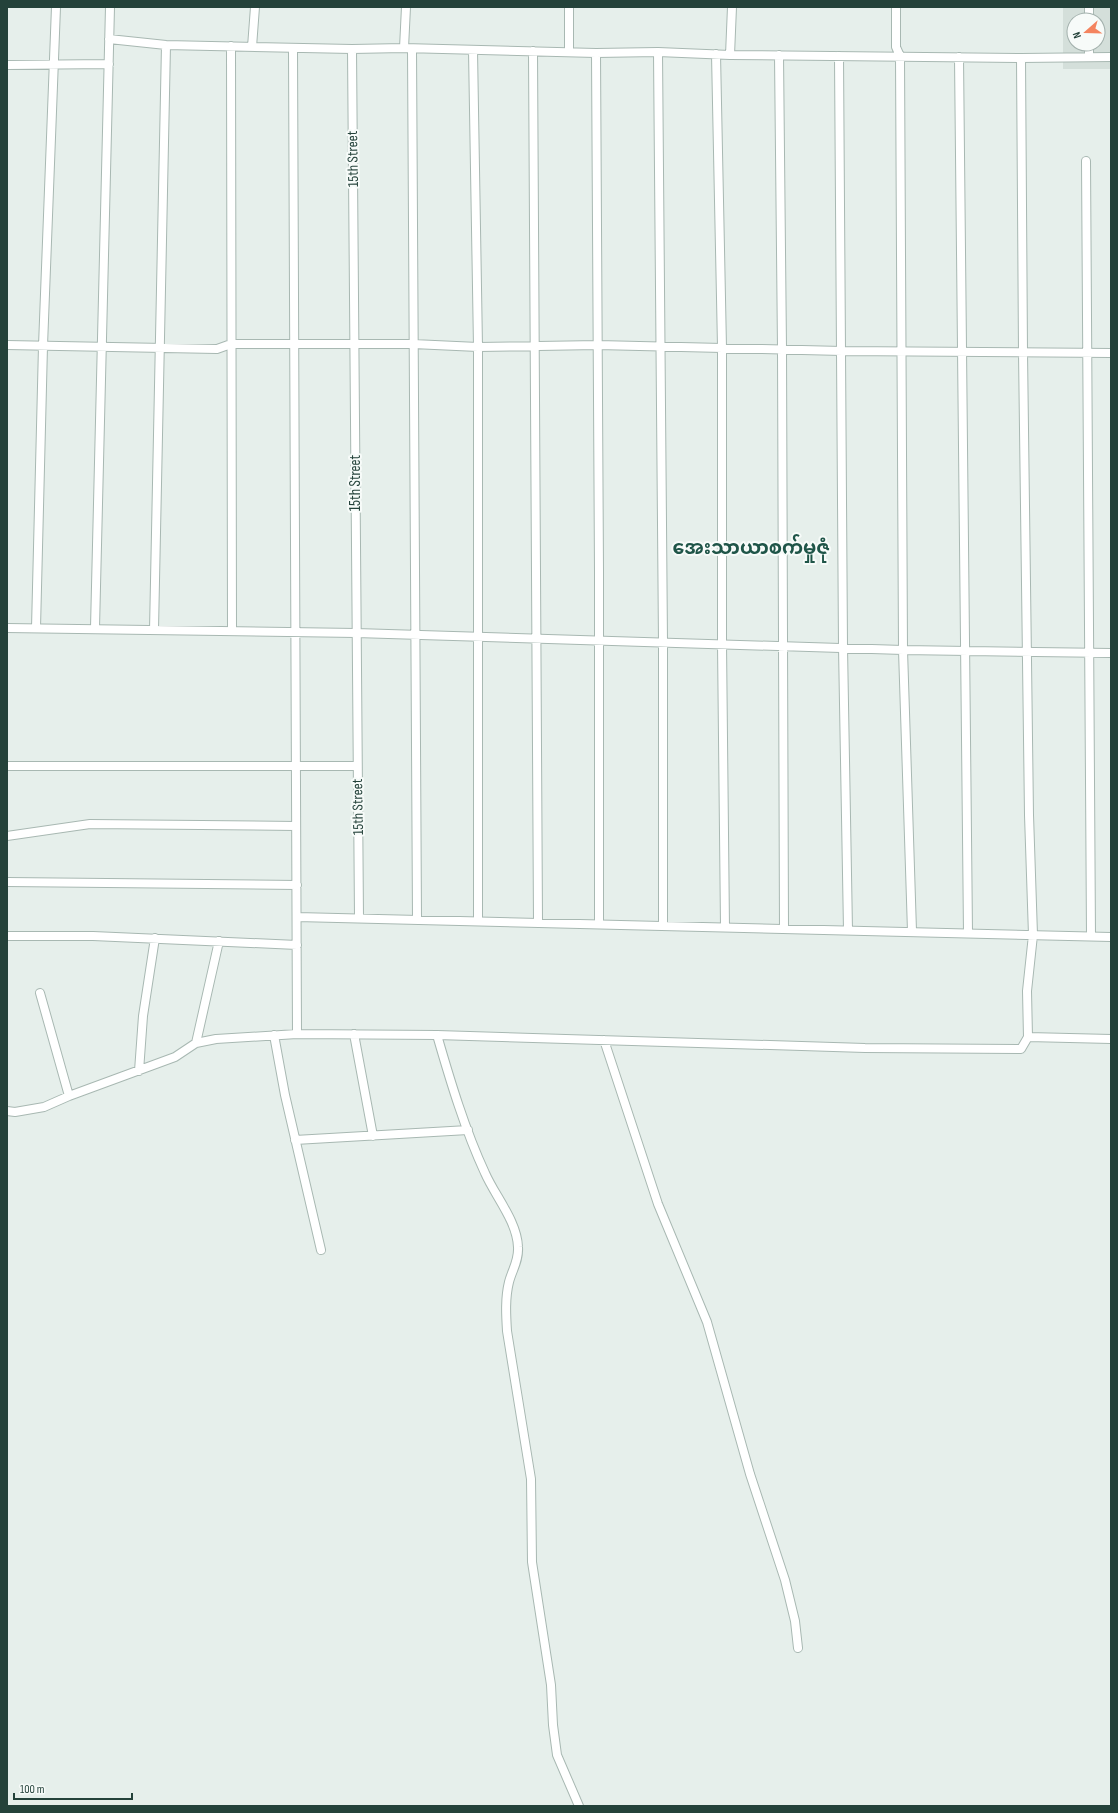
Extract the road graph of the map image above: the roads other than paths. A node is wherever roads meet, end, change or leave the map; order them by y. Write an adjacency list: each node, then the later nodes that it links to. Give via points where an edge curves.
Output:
1 (56, 7): 32 (street)
2 (110, 7): 8 (street)
3 (255, 7): 11 (street)
4 (406, 7): 13 (street)
5 (569, 7): 17 (street)
6 (732, 7): 22 (street)
7 (896, 7): 25 (street, via 896,47)
8 (109, 39): 9 (street); 30 (street)
9 (166, 44): 10 (street); 46 (street)
10 (231, 46): 11 (street); 34 (street)
11 (252, 47): 12 (street)
12 (293, 48): 14 (street); 35 (street)
13 (408, 48): 14 (street); 15 (street); 37 (street)
14 (352, 50): 36 (street, 15th Street)
15 (473, 50): 16 (street); 44 (street)
16 (533, 51): 17 (street); 39 (street)
17 (569, 52): 20 (street)
18 (658, 52): 20 (street); 21 (street); 42 (street)
19 (1089, 52): 26 (street)
20 (596, 53): 40 (street)
21 (716, 54): 22 (street); 45 (street)
22 (730, 55): 23 (street)
23 (779, 55): 24 (street); 47 (street)
24 (839, 56): 25 (street); 49 (street)
25 (900, 56): 27 (street); 48 (street)
26 (1089, 56): 28 (street); 29 (street)
27 (959, 57): 29 (street); 50 (street)
28 (1111, 57)
29 (1021, 58): 51 (street)
30 (109, 64): 32 (street); 43 (street)
31 (7, 65): 32 (street)
32 (55, 65): 41 (street)
33 (1086, 161): 53 (street)
34 (231, 344): 35 (street); 46 (street, via 217,349); 58 (street)
35 (295, 344): 36 (street); 59 (street)
36 (355, 344): 37 (street); 60 (street, 15th Street)
37 (413, 344): 44 (street); 61 (street)
38 (7, 345): 41 (street)
39 (535, 345): 40 (street); 44 (street); 63 (street)
40 (598, 345): 42 (street); 64 (street)
41 (43, 346): 43 (street); 55 (street)
42 (662, 346): 45 (street); 65 (street)
43 (101, 347): 46 (street); 56 (street)
44 (478, 347): 62 (street)
45 (722, 347): 47 (street); 66 (street)
46 (159, 348): 57 (street)
47 (782, 349): 49 (street); 67 (street)
48 (901, 350): 49 (street); 50 (street); 69 (street)
49 (842, 351): 68 (street)
50 (962, 351): 51 (street); 70 (street)
51 (1023, 352): 53 (street); 71 (street)
52 (1111, 353): 53 (street)
53 (1087, 354): 72 (street)
54 (7, 628): 55 (street)
55 (36, 628): 56 (street)
56 (95, 628): 57 (street)
57 (154, 630): 58 (street)
58 (232, 631): 59 (street)
59 (295, 632): 60 (street); 74 (street)
60 (356, 633): 61 (street); 76 (street, 15th Street)
61 (415, 635): 62 (street); 83 (street)
62 (476, 637): 63 (street); 84 (street)
63 (537, 638): 64 (street); 85 (street)
64 (599, 640): 65 (street); 86 (street)
65 (663, 642): 66 (street); 87 (street)
66 (722, 644): 67 (street); 88 (street)
67 (783, 645): 68 (street); 89 (street)
68 (843, 647): 69 (street); 90 (street)
69 (903, 650): 70 (street); 91 (street)
70 (965, 650): 71 (street); 92 (street)
71 (1027, 651): 72 (street); 93 (street)
72 (1090, 653): 73 (street); 95 (street)
73 (1111, 653)
74 (296, 765): 75 (street); 76 (street); 77 (street)
75 (7, 766)
76 (357, 766): 82 (street, 15th Street)
77 (296, 826): 78 (street, via 90,824); 80 (street)
78 (7, 836)
79 (7, 882): 80 (street)
80 (297, 885): 81 (street)
81 (297, 916): 82 (street); 99 (street)
82 (359, 917): 83 (street)
83 (417, 918): 84 (street)
84 (478, 920): 85 (street)
85 (538, 921): 86 (street)
86 (599, 923): 87 (street)
87 (663, 925): 88 (street)
88 (724, 927): 89 (street)
89 (784, 928): 90 (street)
90 (848, 930): 91 (street)
91 (912, 932): 92 (street)
92 (968, 933): 93 (street)
93 (1033, 935): 95 (street); 105 (street, via 1027,992)
94 (7, 936): 97 (street)
95 (1091, 936): 96 (street)
96 (1111, 937)
97 (155, 938): 98 (street); 109 (street)
98 (219, 941): 99 (street); 108 (street)
99 (297, 945): 101 (street)
100 (40, 993): 110 (street)
101 (297, 1034): 102 (street); 103 (street)
102 (354, 1034): 104 (street); 113 (street)
103 (274, 1035): 108 (street); 114 (street)
104 (437, 1035): 107 (street); 112 (street)
105 (1028, 1037): 106 (street); 107 (street, via 1021,1049 865,1048)
106 (1111, 1039)
107 (604, 1040): 116 (street, via 658,1204 707,1322 750,1474 785,1580 795,1621)
108 (196, 1043): 109 (street, via 175,1057)
109 (139, 1071): 110 (street)
110 (69, 1096): 111 (street, via 44,1108)
111 (7, 1111)
112 (468, 1130): 113 (street); 117 (street, via 484,1172 512,1223 518,1247 517,1263 509,1282 506,1309 507,1331 531,1479 532,1562 551,1685 557,1755)
113 (373, 1136): 114 (street)
114 (295, 1140): 115 (street)
115 (321, 1250)
116 (798, 1648)
117 (579, 1806)

